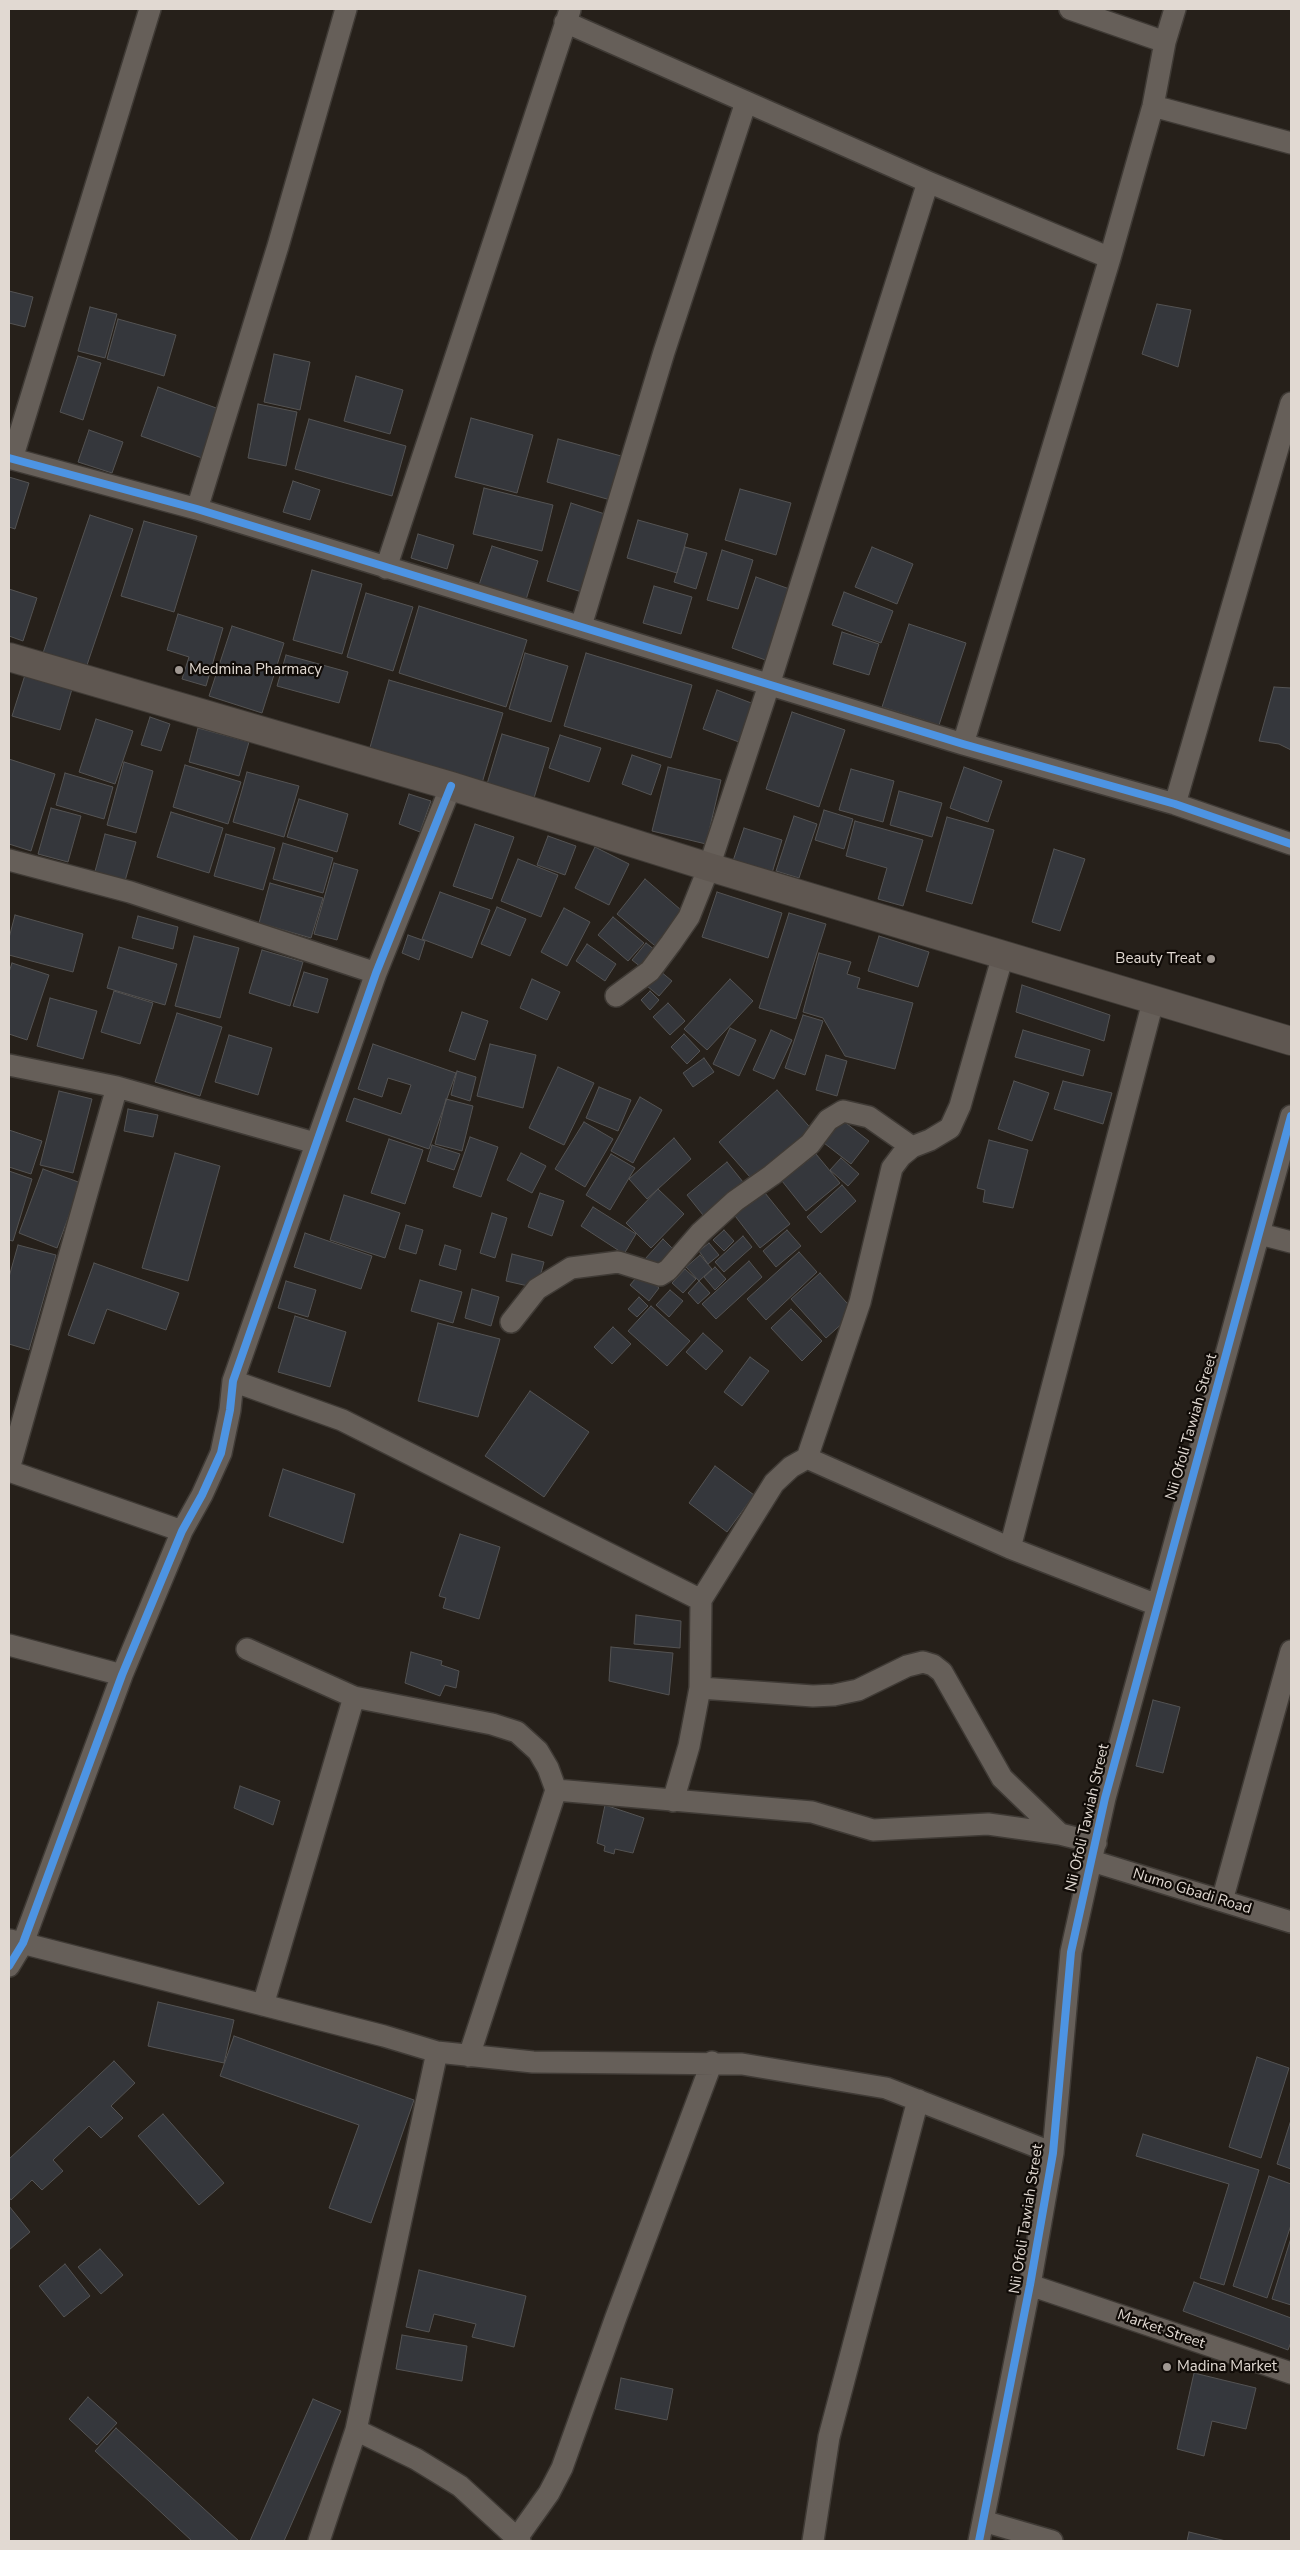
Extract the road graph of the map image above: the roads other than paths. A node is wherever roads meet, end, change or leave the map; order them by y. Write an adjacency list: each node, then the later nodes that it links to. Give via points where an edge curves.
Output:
1 (150, 9): 13 (street)
2 (346, 9): 14 (street, via 278,246)
3 (1070, 9): 6 (street)
4 (1175, 9): 6 (street)
5 (568, 16): 7 (street); 15 (street)
6 (1165, 42): 8 (street)
7 (746, 102): 10 (street); 16 (street, via 664,352)
8 (1153, 106): 9 (street); 11 (street)
9 (1291, 143)
10 (928, 182): 11 (street); 18 (street)
11 (1110, 258): 19 (street)
12 (1291, 403): 21 (street)
13 (10, 458): 14 (street)
14 (197, 509): 15 (street)
15 (386, 568): 16 (street)
16 (581, 626): 18 (street)
17 (9, 657): 20 (street)
18 (769, 685): 19 (street); 24 (street)
19 (963, 744): 21 (street)
20 (451, 786): 24 (street); 26 (street)
21 (1175, 804): 22 (street)
22 (1291, 844)
23 (9, 860): 26 (street, via 130,892)
24 (709, 866): 25 (street); 27 (street, via 689,917 671,943 650,971)
25 (1003, 955): 28 (street); 34 (street, via 960,1106 950,1128)
26 (376, 973): 33 (street)
27 (616, 996)
28 (1154, 998): 29 (street); 42 (street)
29 (1291, 1041)
30 (9, 1065): 31 (street)
31 (116, 1086): 33 (street); 40 (street)
32 (1291, 1116): 35 (street, Nii Ofoli Tawiah Street)
33 (315, 1143): 38 (street)
34 (912, 1147): 37 (street, via 869,1117 843,1111 828,1120 810,1144 734,1201 668,1270 660,1275 618,1262 571,1268 537,1289); 39 (street, via 892,1168 860,1302)
35 (1260, 1234): 36 (street); 44 (street, Nii Ofoli Tawiah Street)
36 (1291, 1242)
37 (511, 1322)
38 (233, 1381): 41 (street, via 221,1453); 43 (street, via 342,1420)
39 (807, 1458): 42 (street); 43 (street, via 791,1466 774,1483)
40 (9, 1470): 41 (street)
41 (182, 1531): 48 (street)
42 (1010, 1548): 44 (street)
43 (701, 1600): 49 (street)
44 (1157, 1605): 54 (street, Nii Ofoli Tawiah Street, via 1105,1798)
45 (9, 1645): 48 (street)
46 (247, 1649): 50 (street)
47 (1291, 1651): 55 (street)
48 (122, 1675): 57 (street)
49 (700, 1688): 52 (street, via 689,1746); 53 (street, via 834,1695 858,1690 907,1666 922,1662 933,1665 942,1672 1002,1778)
50 (354, 1697): 51 (street, via 492,1724 517,1732 538,1751); 59 (street)
51 (556, 1790): 52 (street, Numo Gbadi Road); 61 (street)
52 (673, 1801): 53 (street, Numo Gbadi Road, via 812,1812 873,1830 988,1824)
53 (1060, 1834): 54 (street, Numo Gbadi Road)
54 (1094, 1852): 55 (street, Numo Gbadi Road); 64 (street, Nii Ofoli Tawiah Street, via 1071,1952)
55 (1222, 1901): 56 (street, Numo Gbadi Road)
56 (1291, 1922)
57 (16, 1942): 58 (street); 59 (street)
58 (9, 1966)
59 (263, 2005): 60 (street)
60 (437, 2052): 61 (street); 67 (street)
61 (469, 2056): 62 (street, via 592,2064)
62 (712, 2062): 63 (street, via 886,2088); 69 (street, via 562,2468)
63 (918, 2100): 64 (street); 71 (street, via 830,2437)
64 (1053, 2153): 65 (street, Nii Ofoli Tawiah Street)
65 (1030, 2285): 66 (street, Market Street); 68 (street, Nii Ofoli Tawiah Street)
66 (1291, 2373)
67 (356, 2430): 69 (street, via 416,2459 460,2486); 70 (street)
68 (981, 2531): 72 (street)
69 (518, 2540)
70 (319, 2541)
71 (813, 2541)
72 (1052, 2541)

